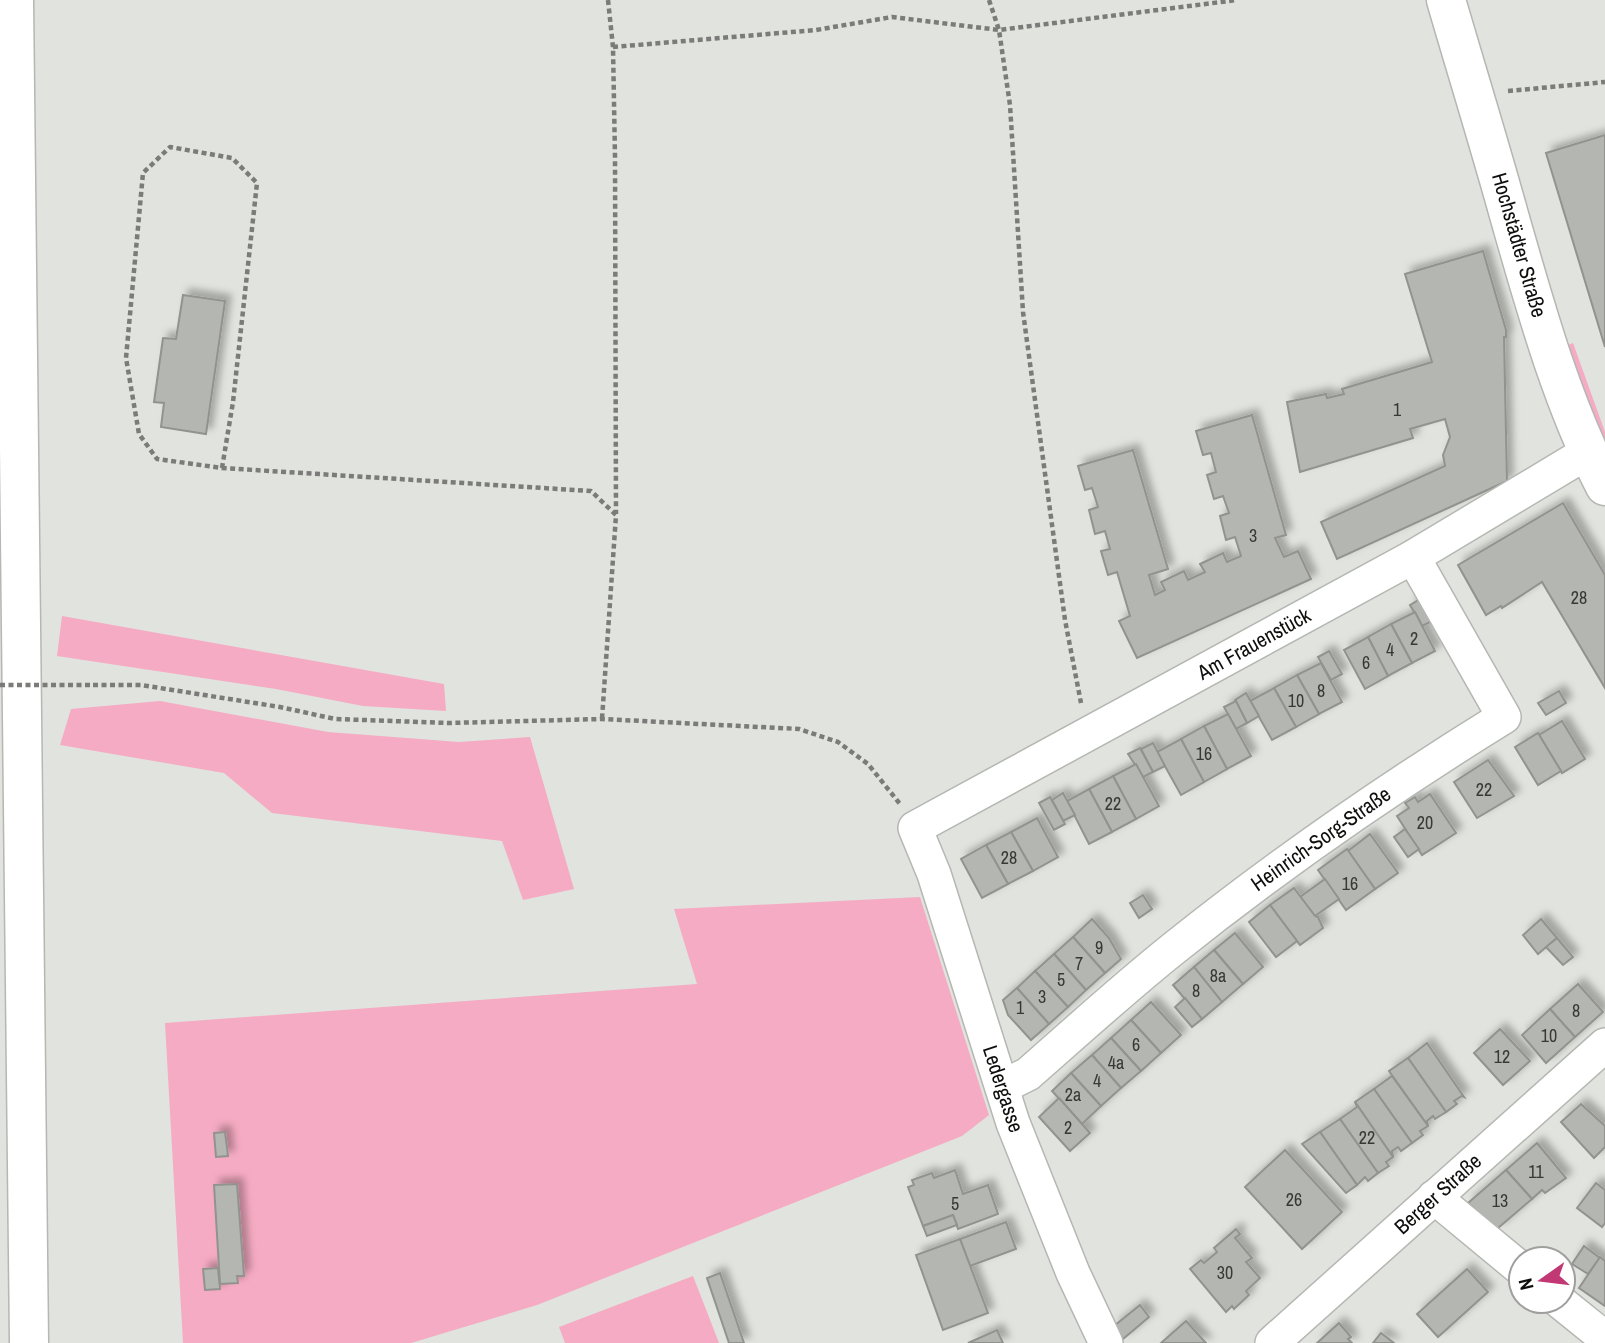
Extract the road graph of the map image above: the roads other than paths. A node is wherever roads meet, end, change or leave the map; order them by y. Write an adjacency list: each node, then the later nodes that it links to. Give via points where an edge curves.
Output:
1 (14, 0): 13 (main road)
2 (1446, 0): 3 (main road, Hochstädter Straße, via 1537,308)
3 (1588, 452): 4 (main road, Hochstädter Straße); 5 (street, Am Frauenstück)
4 (1605, 485)
5 (1413, 557): 6 (street, Am Frauenstück); 8 (street, Heinrich-Sorg-Straße, via 1504,718 1295,856 1171,950 1028,1073)
6 (915, 828): 8 (street, Ledergasse)
7 (1605, 1045): 9 (street, Berger Straße)
8 (1002, 1087): 14 (street, Ledergasse, via 1046,1207)
9 (1434, 1197): 10 (street); 15 (street, Berger Straße)
10 (1507, 1257)
11 (1576, 1315): 12 (street)
12 (1605, 1338)
13 (29, 1343)
14 (1106, 1343)
15 (1272, 1343)

